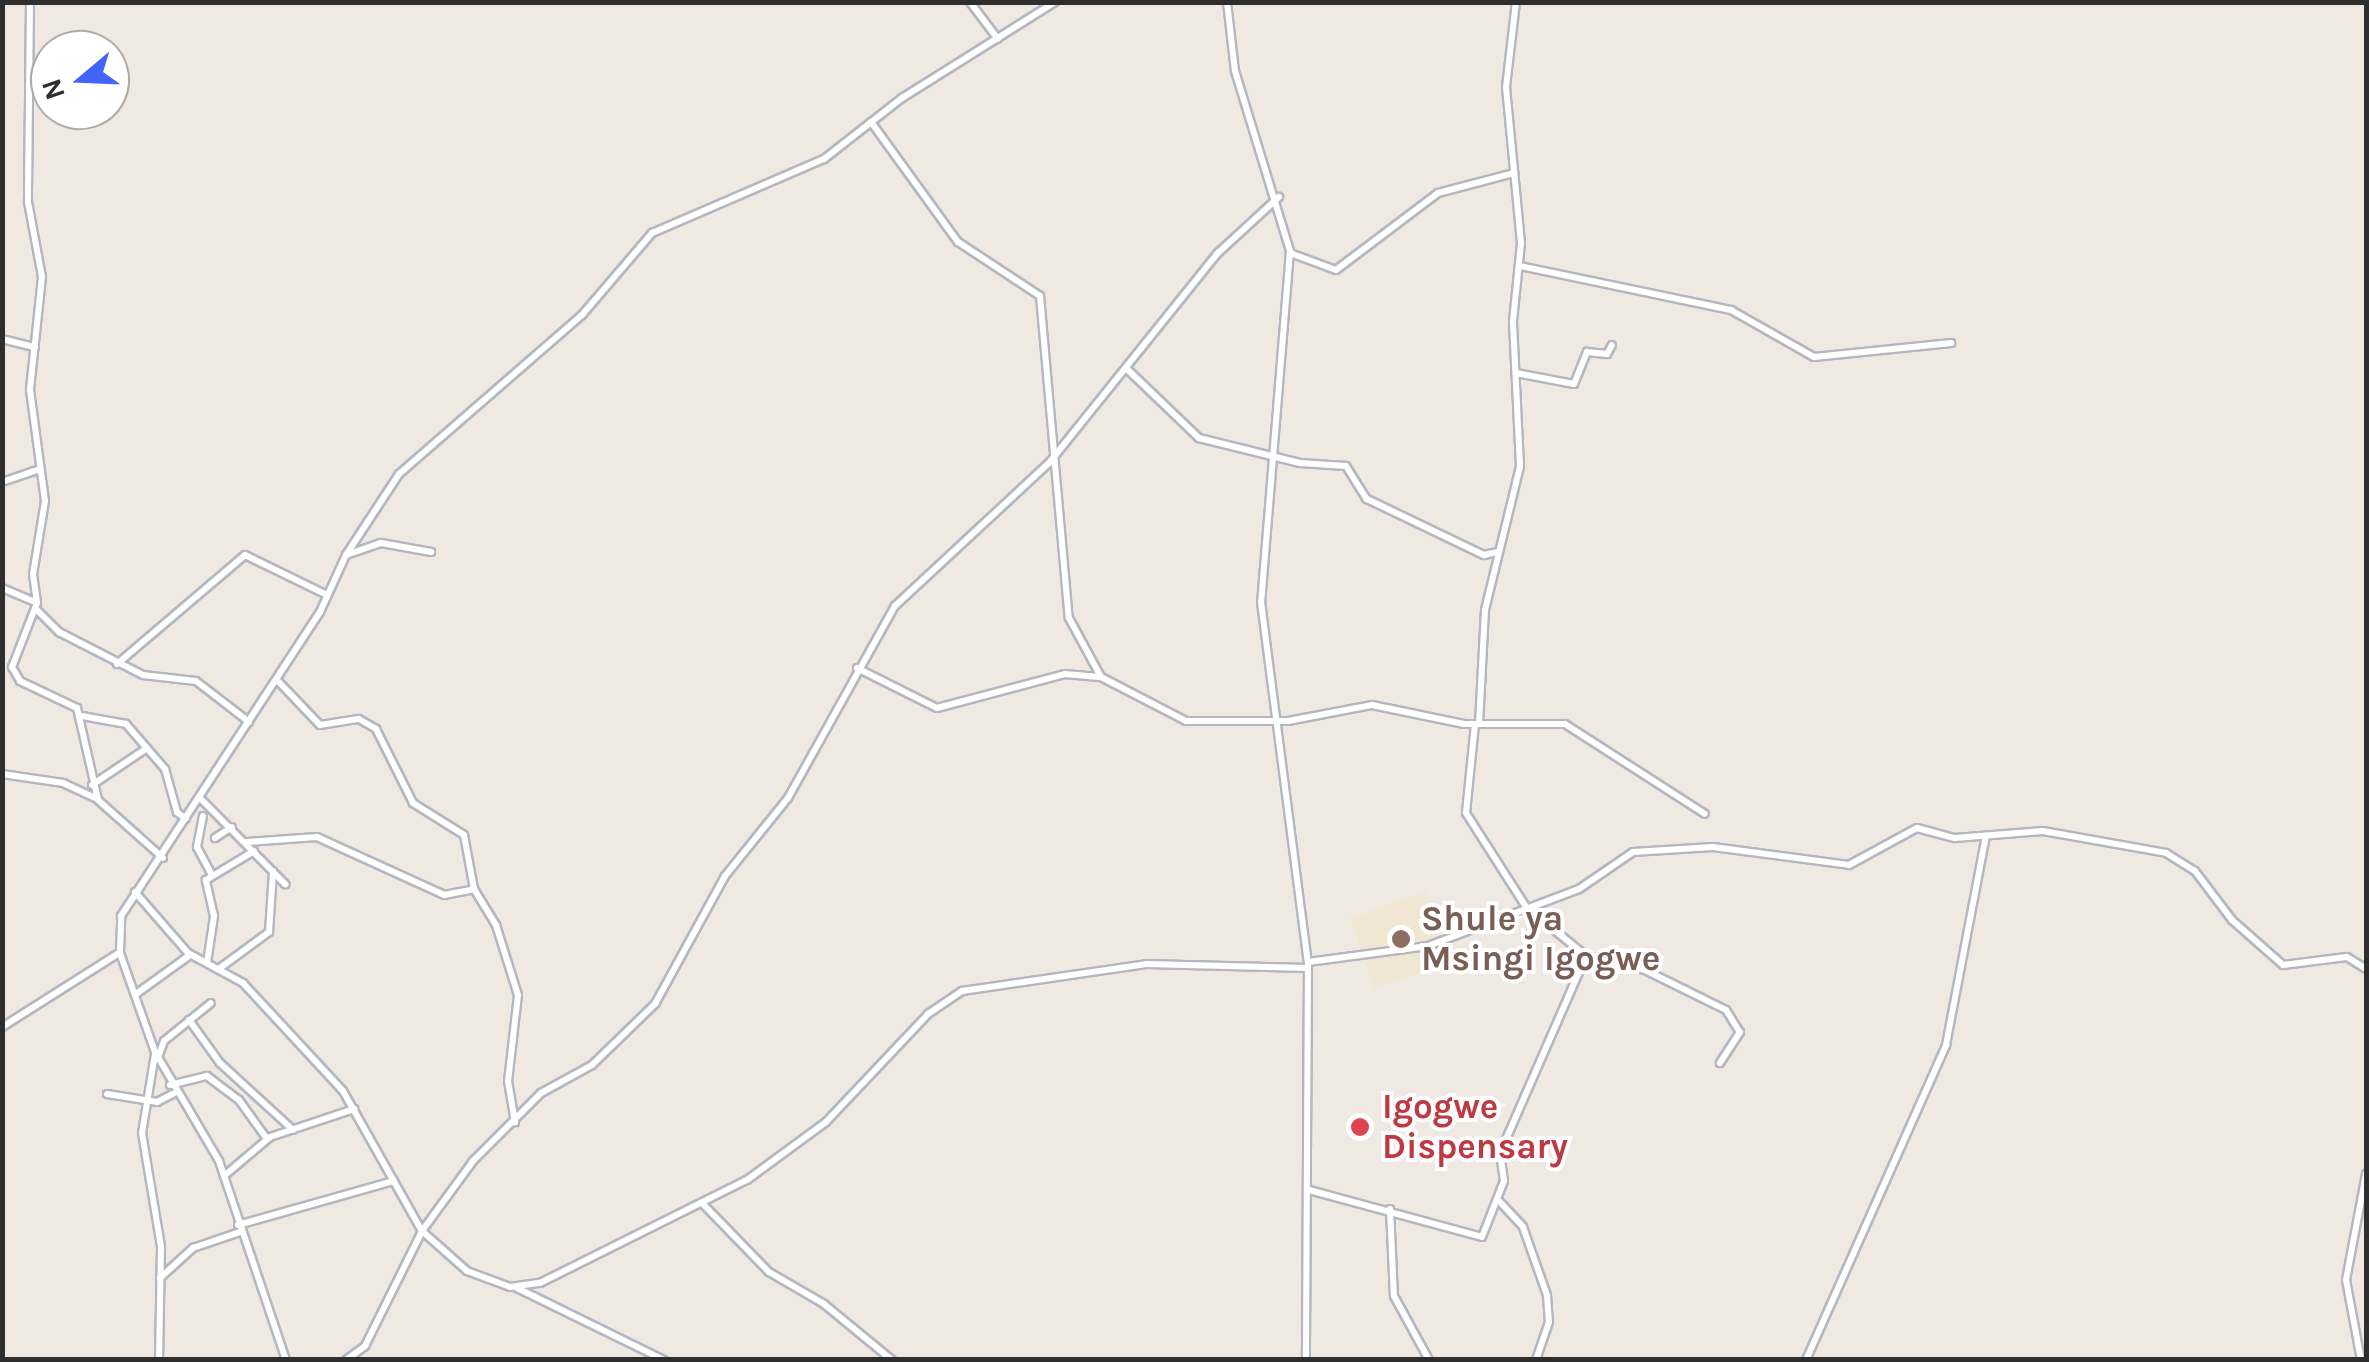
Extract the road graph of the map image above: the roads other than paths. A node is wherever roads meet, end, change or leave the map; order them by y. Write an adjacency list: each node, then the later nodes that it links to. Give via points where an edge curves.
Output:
1 (30, 2): 15 (street, via 28,202 42,277)
2 (970, 2): 6 (street)
3 (1055, 2): 6 (street)
4 (1227, 2): 9 (street, via 1234,71)
5 (1516, 2): 8 (street, via 1506,87)
6 (998, 40): 7 (street)
7 (870, 122): 19 (street, via 958,242 1040,296); 24 (street, via 824,159 716,200 643,239 582,315 399,474)
8 (1514, 173): 10 (street, via 1438,193 1336,270); 11 (street)
9 (1279, 197): 10 (street); 16 (street, via 1218,253)
10 (1290, 252): 18 (street)
11 (1520, 266): 13 (street, via 1731,310 1814,357); 17 (street)
12 (2, 340): 15 (street)
13 (1951, 342)
14 (1612, 345): 17 (street, via 1607,354 1586,352 1574,384)
15 (35, 347): 20 (street, via 30,390)
16 (1127, 369): 18 (street, via 1189,432); 19 (street)
17 (1516, 373): 23 (street, via 1520,466)
18 (1276, 454): 23 (street, via 1350,467 1366,499 1484,555); 35 (street, via 1261,602)
19 (1049, 462): 29 (street, via 907,592); 31 (street, via 1072,633)
20 (40, 469): 21 (street); 27 (street)
21 (2, 482)
22 (432, 552): 24 (street, via 381,542)
23 (1498, 552): 37 (street, via 1485,610)
24 (346, 554): 26 (street)
25 (2, 588): 27 (street)
26 (327, 596): 28 (street, via 245,555); 33 (street)
27 (37, 606): 28 (street, via 58,632); 32 (street, via 13,648)
28 (117, 664): 36 (street, via 162,682 193,679)
29 (856, 668): 31 (street, via 937,708 1065,674); 78 (street, via 788,798 725,876 655,1004 616,1046 540,1094)
30 (2, 672): 32 (street)
31 (1101, 677): 35 (street, via 1179,720)
32 (15, 678): 34 (street)
33 (277, 680): 36 (street); 56 (street, via 320,725 359,719 376,729 413,803 464,835)
34 (82, 716): 38 (street, via 122,722); 40 (street)
35 (1272, 717): 37 (street, via 1288,721 1372,705); 63 (street)
36 (249, 722): 41 (street)
37 (1477, 724): 44 (street, via 1565,724); 58 (street, via 1466,813)
38 (147, 748): 40 (street); 46 (street)
39 (2, 774): 42 (street, via 63,783)
40 (92, 785): 42 (street)
41 (201, 799): 43 (street); 46 (street)
42 (98, 800): 52 (street)
43 (215, 812): 45 (street); 47 (street)
44 (1704, 814)
45 (203, 816): 46 (street); 54 (street, via 197,846)
46 (187, 818): 52 (street)
47 (232, 827): 49 (street); 50 (street)
48 (1986, 836): 58 (street, via 1909,830 1849,865 1713,847 1634,852 1579,889); 65 (street, via 2042,831 2166,853 2189,865 2232,920 2283,964 2347,957); 100 (street, via 1946,1046)
49 (215, 838)
50 (247, 842): 51 (street); 56 (street, via 317,837 444,895)
51 (254, 852): 53 (street); 54 (street)
52 (163, 858): 57 (street)
53 (273, 871): 55 (street); 64 (street, via 269,932)
54 (212, 876): 62 (street, via 204,883 214,916)
55 (285, 884)
56 (474, 889): 78 (street, via 496,925 518,995 508,1081)
57 (134, 892): 59 (street, via 118,925); 60 (street)
58 (1526, 907): 61 (street); 63 (street, via 1414,951)
59 (120, 953): 66 (street); 69 (street)
60 (190, 955): 62 (street); 66 (street)
61 (1586, 956): 71 (street, via 1645,970 1726,1010 1739,1039); 85 (street, via 1500,1153)
62 (207, 964): 64 (street)
63 (1308, 965): 84 (street, via 1302,1100); 86 (street, via 1146,964 962,991 928,1014 826,1122)
64 (218, 969): 77 (street, via 256,997)
65 (2366, 969)
66 (136, 994): 70 (street)
67 (211, 1004): 68 (street)
68 (189, 1020): 70 (street); 79 (street, via 220,1063)
69 (2, 1027)
70 (156, 1055): 72 (street); 75 (street)
71 (1720, 1063)
72 (172, 1089): 74 (street); 76 (street); 80 (street, via 208,1076 239,1100)
73 (107, 1094): 75 (street)
74 (168, 1100): 75 (street); 76 (street)
75 (146, 1102): 90 (street, via 142,1134)
76 (184, 1106): 82 (street)
77 (354, 1109): 79 (street); 83 (street)
78 (515, 1123): 89 (street, via 474,1162)
79 (293, 1130): 80 (street)
80 (268, 1139): 82 (street)
81 (2366, 1174): 101 (street, via 2346,1280)
82 (224, 1176): 88 (street)
83 (394, 1181): 88 (street); 89 (street)
84 (1309, 1190): 87 (street); 97 (street)
85 (1499, 1202): 87 (street, via 1482,1236); 99 (street, via 1523,1227 1547,1295 1549,1322)
86 (703, 1204): 91 (street); 96 (street, via 769,1272 824,1304)
87 (1390, 1208): 98 (street, via 1394,1296)
88 (239, 1229): 90 (street, via 193,1248); 93 (street)
89 (422, 1230): 91 (street, via 467,1271); 94 (street, via 375,1330)
90 (160, 1278): 92 (street)
91 (516, 1287): 95 (street)
92 (159, 1360)
93 (286, 1360)
94 (346, 1360)
95 (664, 1360)
96 (892, 1360)
97 (1306, 1360)
98 (1429, 1360)
99 (1536, 1360)
100 (1806, 1360)
101 (2362, 1360)

